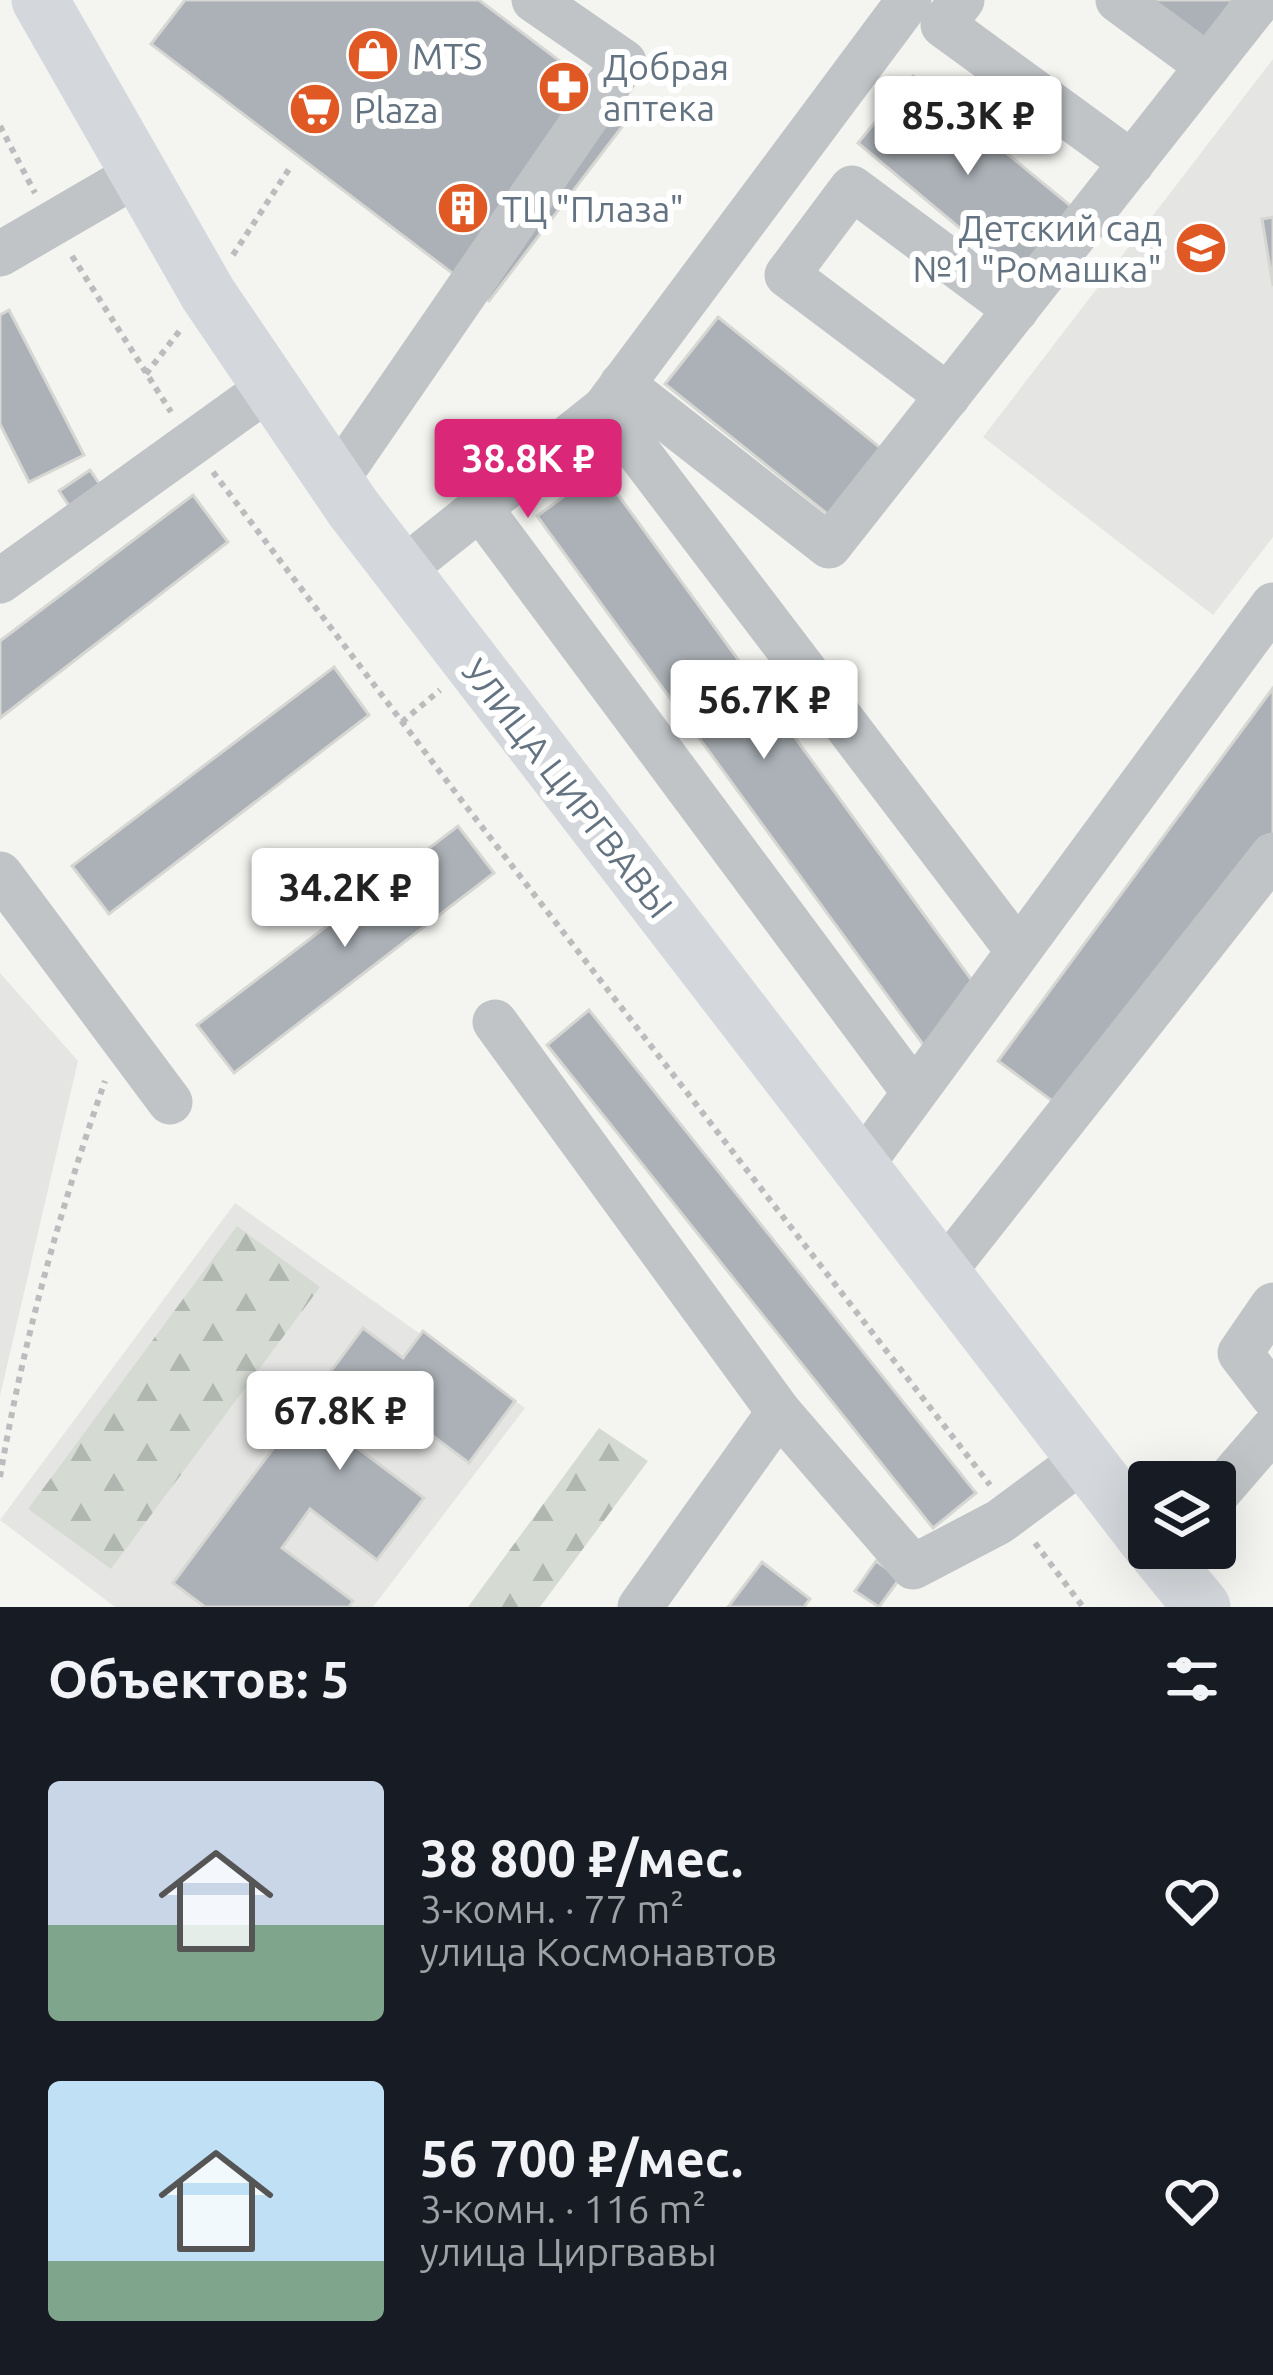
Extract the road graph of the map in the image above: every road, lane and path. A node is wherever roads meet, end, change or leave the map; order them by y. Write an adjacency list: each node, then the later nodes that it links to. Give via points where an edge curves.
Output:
1 (534, 0): 18 (street, via 624,62)
2 (909, 0): 16 (street)
3 (962, 0): 9 (street, via 944,25)
4 (1118, 0): 7 (street)
5 (1259, 0): 7 (street)
6 (58, 9): 10 (main road, УЛИЦА ЦИРГВАВЫ)
7 (1208, 66): 9 (street)
8 (0, 126): 11 (path)
9 (1132, 164): 13 (street)
10 (141, 172): 11 (street); 14 (main road, УЛИЦА ЦИРГВАВЫ)
11 (51, 224): 12 (street); 17 (path)
12 (0, 254)
13 (1016, 310): 15 (street); 15 (street, via 852,188 787,275)
14 (270, 387): 17 (street); 18 (main road, УЛИЦА ЦИРГВАВЫ)
15 (948, 395): 16 (street, via 830,546)
16 (613, 396): 19 (street); 25 (street)
17 (193, 445): 21 (street); 40 (path)
18 (335, 482): 20 (main road, УЛИЦА ЦИРГВАВЫ)
19 (480, 508): 20 (street); 28 (street)
20 (401, 571): 30 (main road, УЛИЦА ЦИРГВАВЫ)
21 (0, 581)
22 (1273, 604): 25 (street)
23 (1273, 855): 31 (street)
24 (0, 874): 26 (street)
25 (1018, 951): 28 (street)
26 (106, 1019): 29 (street); 38 (path, via 110,1066 76,1163)
27 (496, 1022): 34 (street)
28 (914, 1092): 30 (street)
29 (170, 1102)
30 (860, 1167): 31 (main road, УЛИЦА ЦИРГВАВЫ)
31 (942, 1274): 36 (main road, УЛИЦА ЦИРГВАВЫ)
32 (1273, 1305): 33 (street, via 1240,1353)
33 (1273, 1396)
34 (779, 1412): 40 (street, via 913,1567); 42 (street)
35 (1273, 1429): 37 (street)
36 (1084, 1459): 39 (main road, УЛИЦА ЦИРГВАВЫ); 40 (street)
37 (1236, 1472)
38 (0, 1477)
39 (1128, 1512)
40 (1012, 1513): 43 (path)
41 (1174, 1569): 44 (main road, УЛИЦА ЦИРГВАВЫ)
42 (640, 1607)
43 (1083, 1607)
44 (1202, 1607)

